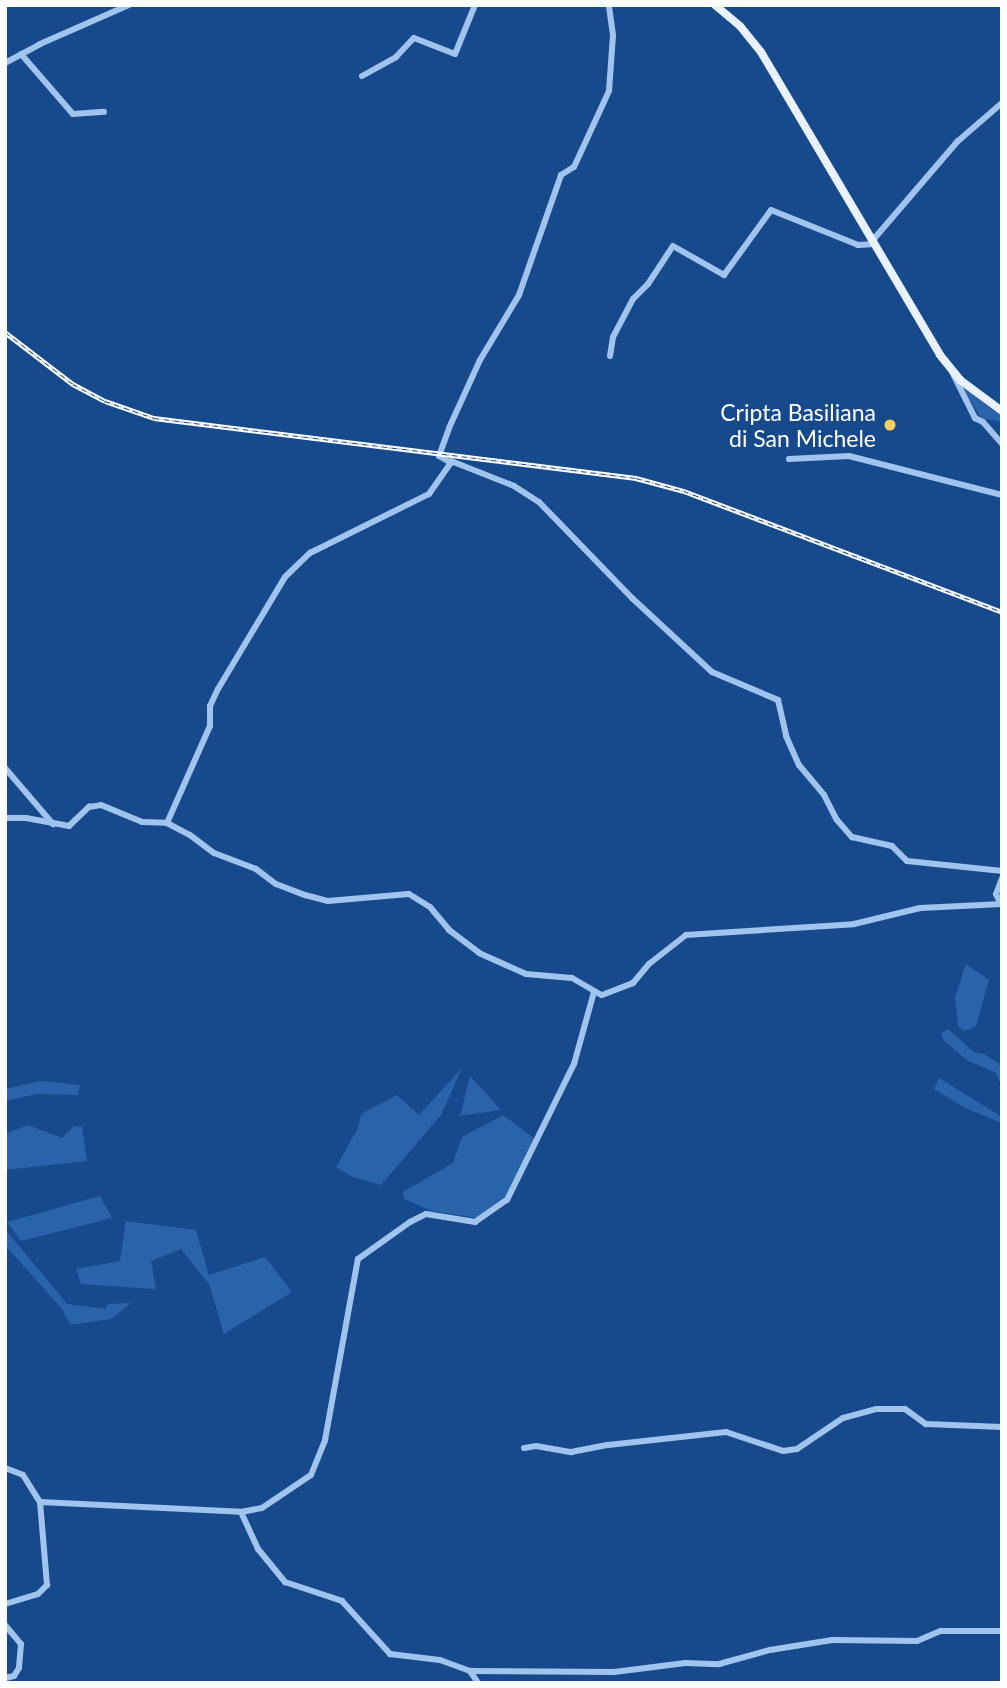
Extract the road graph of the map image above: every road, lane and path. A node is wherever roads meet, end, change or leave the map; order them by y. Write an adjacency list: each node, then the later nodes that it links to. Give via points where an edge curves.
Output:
1 (129, 5): 5 (street)
2 (475, 5): 7 (street, via 454,54 414,38 396,57)
3 (608, 5): 16 (street, via 612,35 609,91 574,167 561,175 519,295 480,360 449,428 439,456)
4 (715, 5): 10 (main road, via 761,52)
5 (21, 54): 6 (street); 9 (street, via 73,114)
6 (5, 63)
7 (362, 76)
8 (1002, 103): 10 (street, via 958,141)
9 (104, 112)
10 (874, 242): 11 (street, via 858,245 771,210 724,275 673,246 633,299 613,337); 12 (main road)
11 (610, 356)
12 (951, 369): 13 (main road); 14 (street, via 975,418)
13 (1002, 411)
14 (1002, 444)
15 (789, 459): 17 (street, via 849,456)
16 (451, 461): 20 (street, via 429,494 310,553 285,577 218,689 210,706 210,726); 22 (street, via 514,486 540,502 632,598 712,671 778,700 799,765 852,838 892,846 907,861)
17 (1002, 495)
18 (5, 768): 21 (street)
19 (5, 818): 21 (street)
20 (167, 823): 21 (street, via 142,822 94,805 69,826); 25 (street, via 214,853 256,869 296,892 328,901 410,894 479,953 526,974 572,978)
21 (53, 824)
22 (1002, 870)
23 (1002, 878): 24 (street, via 996,896)
24 (1001, 904): 25 (street, via 920,908 854,924 686,935 633,983 602,995)
25 (594, 992): 30 (street, via 574,1064 507,1200 475,1222 426,1214 358,1259 325,1440 311,1475 262,1508)
26 (1002, 1427): 27 (street, via 926,1424 905,1409 877,1409 843,1418 797,1449 783,1451 726,1432 571,1452)
27 (524, 1448)
28 (5, 1468): 29 (street, via 23,1475)
29 (40, 1502): 30 (street); 31 (street, via 47,1585 38,1594)
30 (241, 1512): 34 (street, via 258,1549 285,1582 342,1601 390,1654 427,1657)
31 (5, 1604)
32 (5, 1625): 35 (street, via 21,1644 19,1668 14,1676)
33 (1002, 1630): 34 (street, via 941,1631 917,1641 832,1640 719,1664 685,1663 614,1672)
34 (470, 1671): 36 (street)
35 (5, 1678)
36 (478, 1683)

